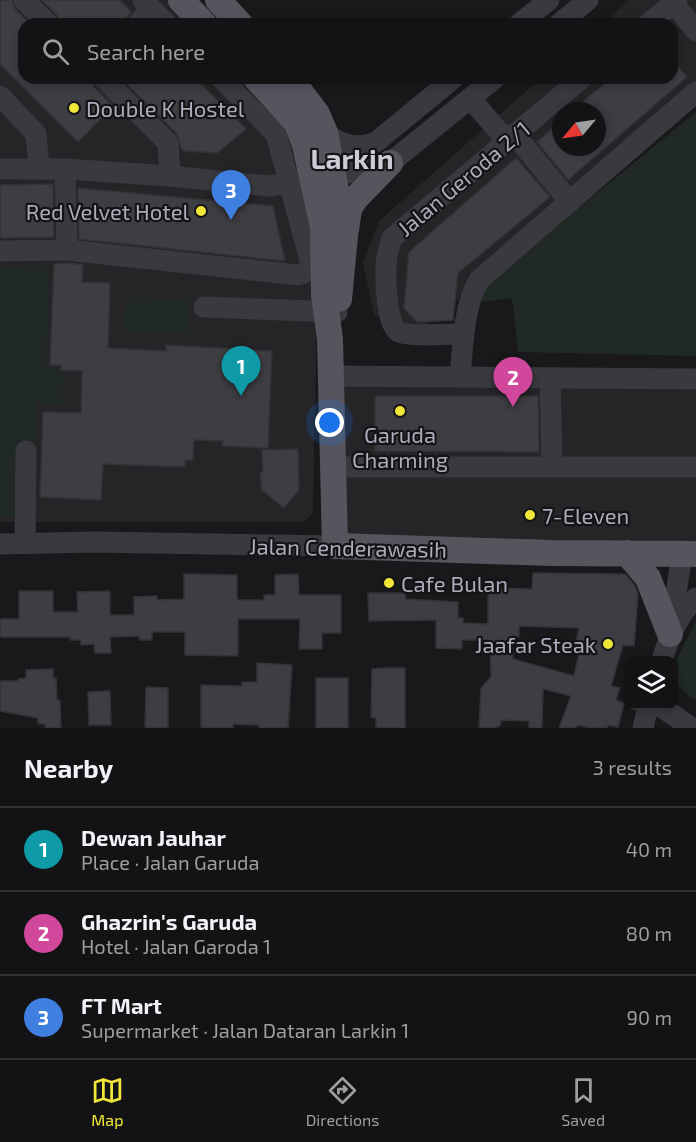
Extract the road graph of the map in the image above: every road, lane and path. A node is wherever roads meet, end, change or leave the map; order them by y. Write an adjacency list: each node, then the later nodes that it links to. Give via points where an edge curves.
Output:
1 (24, 0): 9 (street)
2 (181, 0): 12 (main road)
3 (218, 0): 13 (main road)
4 (549, 0): 8 (street)
5 (588, 0): 14 (street)
6 (674, 1): 15 (street); 16 (street)
7 (148, 4): 10 (street); 11 (street)
8 (526, 14)
9 (42, 18)
10 (140, 18)
11 (161, 18)
12 (198, 18)
13 (234, 18)
14 (566, 18)
15 (655, 18)
16 (696, 31)
17 (109, 84): 34 (street, via 168,143)
18 (227, 84): 35 (street, via 276,134)
19 (261, 84): 35 (main road, via 297,123)
20 (294, 84): 28 (main road, via 317,114)
21 (440, 84): 28 (street, via 370,145 347,146)
22 (444, 84): 27 (street)
23 (488, 84): 27 (street)
24 (575, 84): 29 (street, Jalan Geroda 2/1)
25 (696, 92): 36 (street)
26 (0, 96): 32 (street, via 36,134)
27 (463, 104): 29 (street); 30 (street)
28 (325, 133): 35 (main road)
29 (510, 137): 36 (street); 42 (street, Jalan Geroda 2/1, via 392,238 387,256 388,313 393,327 409,334)
30 (390, 163): 35 (street); 37 (main road, via 355,199 349,209)
31 (0, 169): 32 (street)
32 (39, 169): 33 (street)
33 (65, 169): 34 (street); 38 (street)
34 (170, 176): 35 (street, via 269,186)
35 (311, 180): 37 (main road); 38 (street, via 310,268 298,276); 41 (main road, via 322,227)
36 (570, 202): 42 (street, via 479,280 473,290)
37 (345, 236): 41 (main road, via 340,297)
38 (67, 250): 39 (street)
39 (0, 251)
40 (204, 307): 41 (street)
41 (332, 312): 43 (main road)
42 (464, 334): 44 (street)
43 (331, 376): 44 (street); 49 (main road)
44 (460, 377): 45 (street)
45 (550, 378): 46 (street); 48 (street)
46 (696, 379)
47 (26, 452): 51 (street)
48 (552, 466): 49 (street); 50 (street)
49 (333, 467): 53 (main road)
50 (696, 467)
51 (25, 543): 52 (street, Jalan Cenderawasih); 53 (street, Jalan Cenderawasih)
52 (0, 544)
53 (335, 546): 54 (main road, Jalan Cenderawasih)
54 (627, 553): 55 (main road, Jalan Cenderawasih); 57 (main road, via 648,578)
55 (689, 554): 57 (street)
56 (696, 598): 57 (street)
57 (670, 634): 58 (street)
58 (663, 656)
59 (647, 710): 61 (street)
60 (667, 710): 62 (street)
61 (644, 728)
62 (692, 728)

